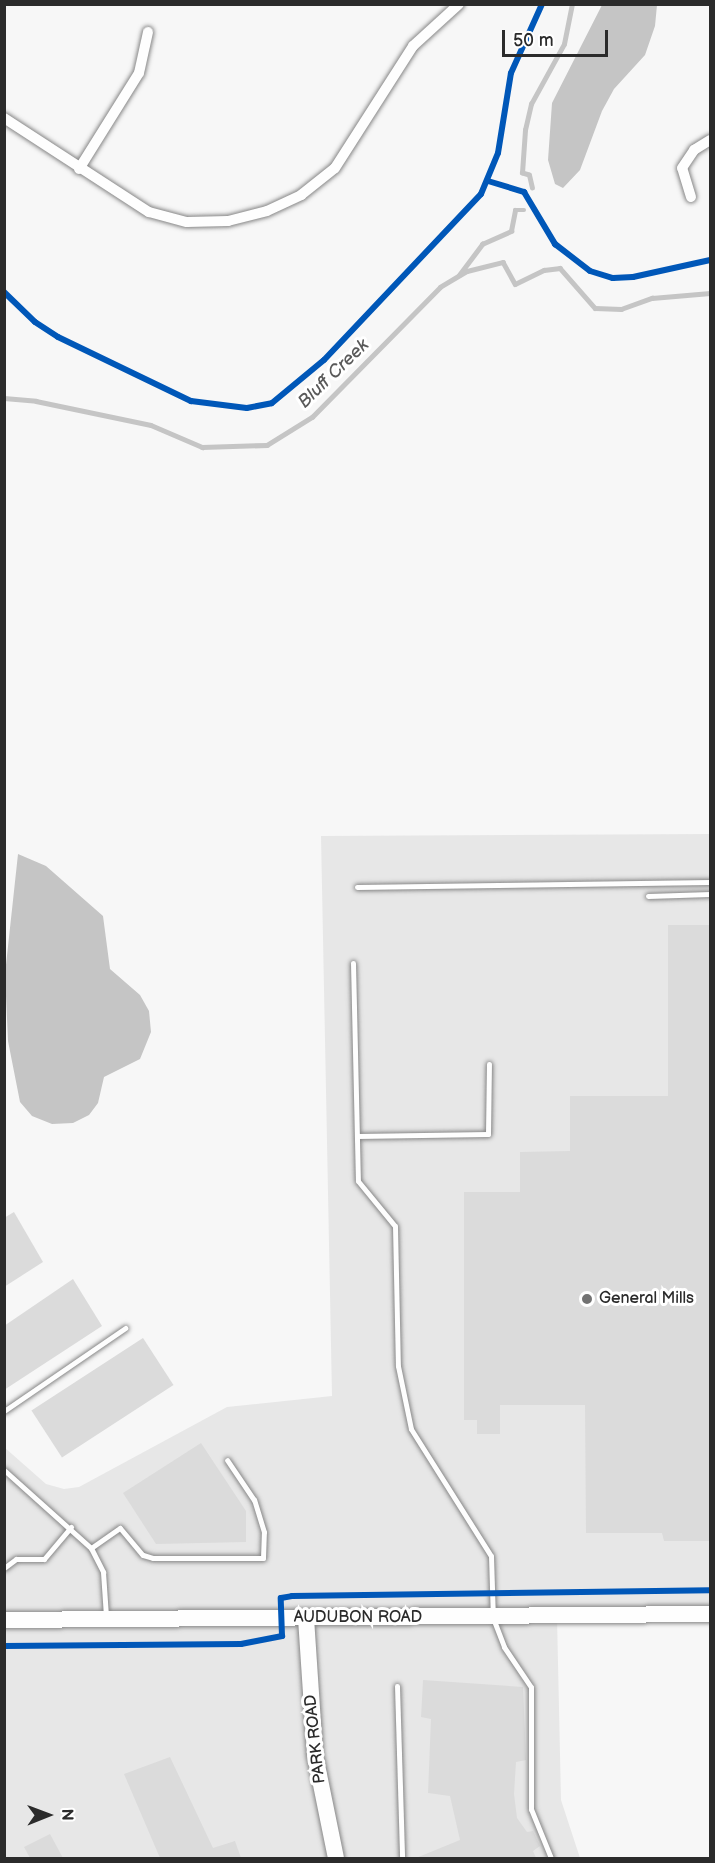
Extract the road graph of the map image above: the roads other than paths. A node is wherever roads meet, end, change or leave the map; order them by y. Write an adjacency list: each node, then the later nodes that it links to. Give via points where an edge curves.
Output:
1 (459, 4): 5 (street, via 413,46 335,168 300,195 267,211 228,221 187,222 149,212)
2 (148, 32): 5 (street, via 139,73)
3 (4, 118): 5 (street)
4 (711, 140): 6 (street, via 694,150 682,168)
5 (79, 169)
6 (690, 197)
7 (711, 882): 8 (lane)
8 (357, 887)
9 (711, 894): 10 (lane)
10 (648, 896)
11 (354, 963): 13 (lane)
12 (489, 1064): 13 (lane, via 488,1134)
13 (357, 1136): 24 (lane, via 358,1181 396,1226 398,1366 411,1429 491,1556)
14 (125, 1328): 15 (lane)
15 (4, 1411)
16 (227, 1460): 19 (lane, via 254,1500 264,1532 263,1558 153,1558 143,1555 120,1527)
17 (4, 1470): 18 (lane)
18 (71, 1527): 19 (lane); 20 (lane, via 44,1559 16,1560)
19 (90, 1548): 23 (lane, via 103,1572)
20 (4, 1568)
21 (711, 1614): 24 (street, AUDUBON ROAD)
22 (306, 1617): 23 (street, AUDUBON ROAD); 24 (street, AUDUBON ROAD); 27 (street, PARK ROAD, via 315,1755)
23 (106, 1618): 25 (street, AUDUBON ROAD)
24 (493, 1618): 29 (lane, via 504,1647 531,1687 531,1809)
25 (4, 1620)
26 (397, 1686): 28 (lane)
27 (336, 1858)
28 (402, 1858)
29 (551, 1858)

